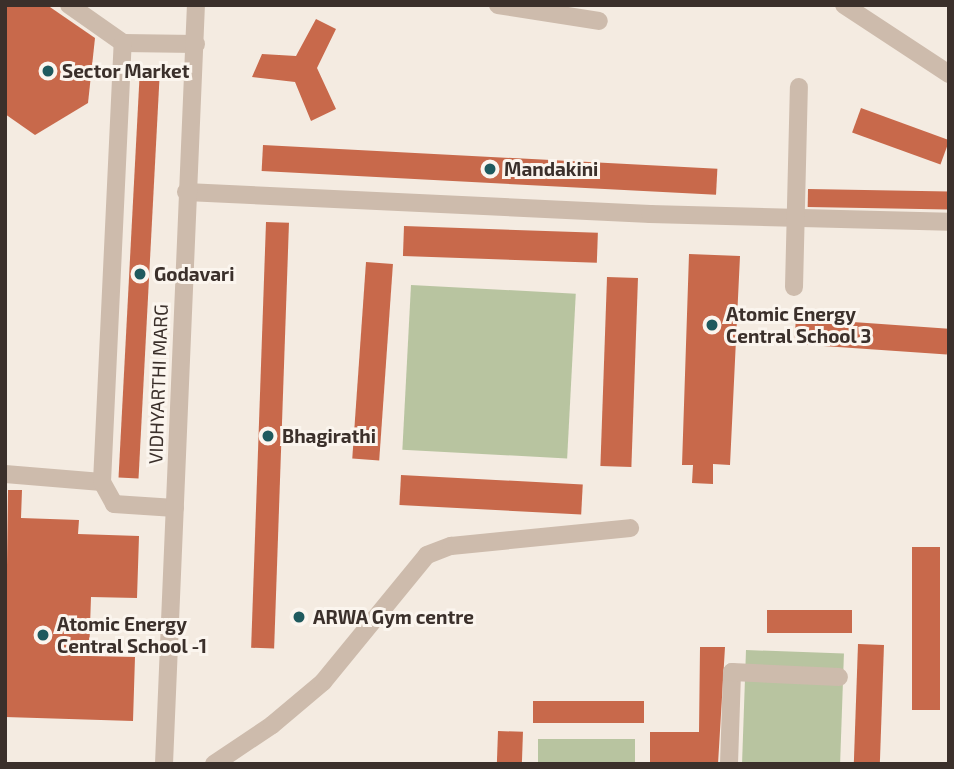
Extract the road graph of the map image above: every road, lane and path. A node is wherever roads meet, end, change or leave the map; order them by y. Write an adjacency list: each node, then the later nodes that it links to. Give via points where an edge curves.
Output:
1 (69, 5): 6 (street)
2 (197, 5): 7 (street, VIDHYARTHI MARG)
3 (498, 5): 5 (street)
4 (844, 5): 8 (street)
5 (599, 21)
6 (122, 43): 7 (street); 15 (street)
7 (196, 44): 10 (street, VIDHYARTHI MARG)
8 (949, 74)
9 (799, 87): 11 (street)
10 (186, 192): 11 (street); 16 (street, VIDHYARTHI MARG)
11 (796, 218): 12 (street); 13 (street)
12 (949, 222)
13 (794, 287)
14 (5, 474): 15 (street)
15 (102, 482): 16 (street, via 114,504)
16 (175, 508): 19 (street, VIDHYARTHI MARG)
17 (630, 528): 20 (street, via 451,546 427,555 323,682 272,725)
18 (839, 677): 21 (street, via 732,672)
19 (164, 764)
20 (214, 764)
21 (729, 764)

